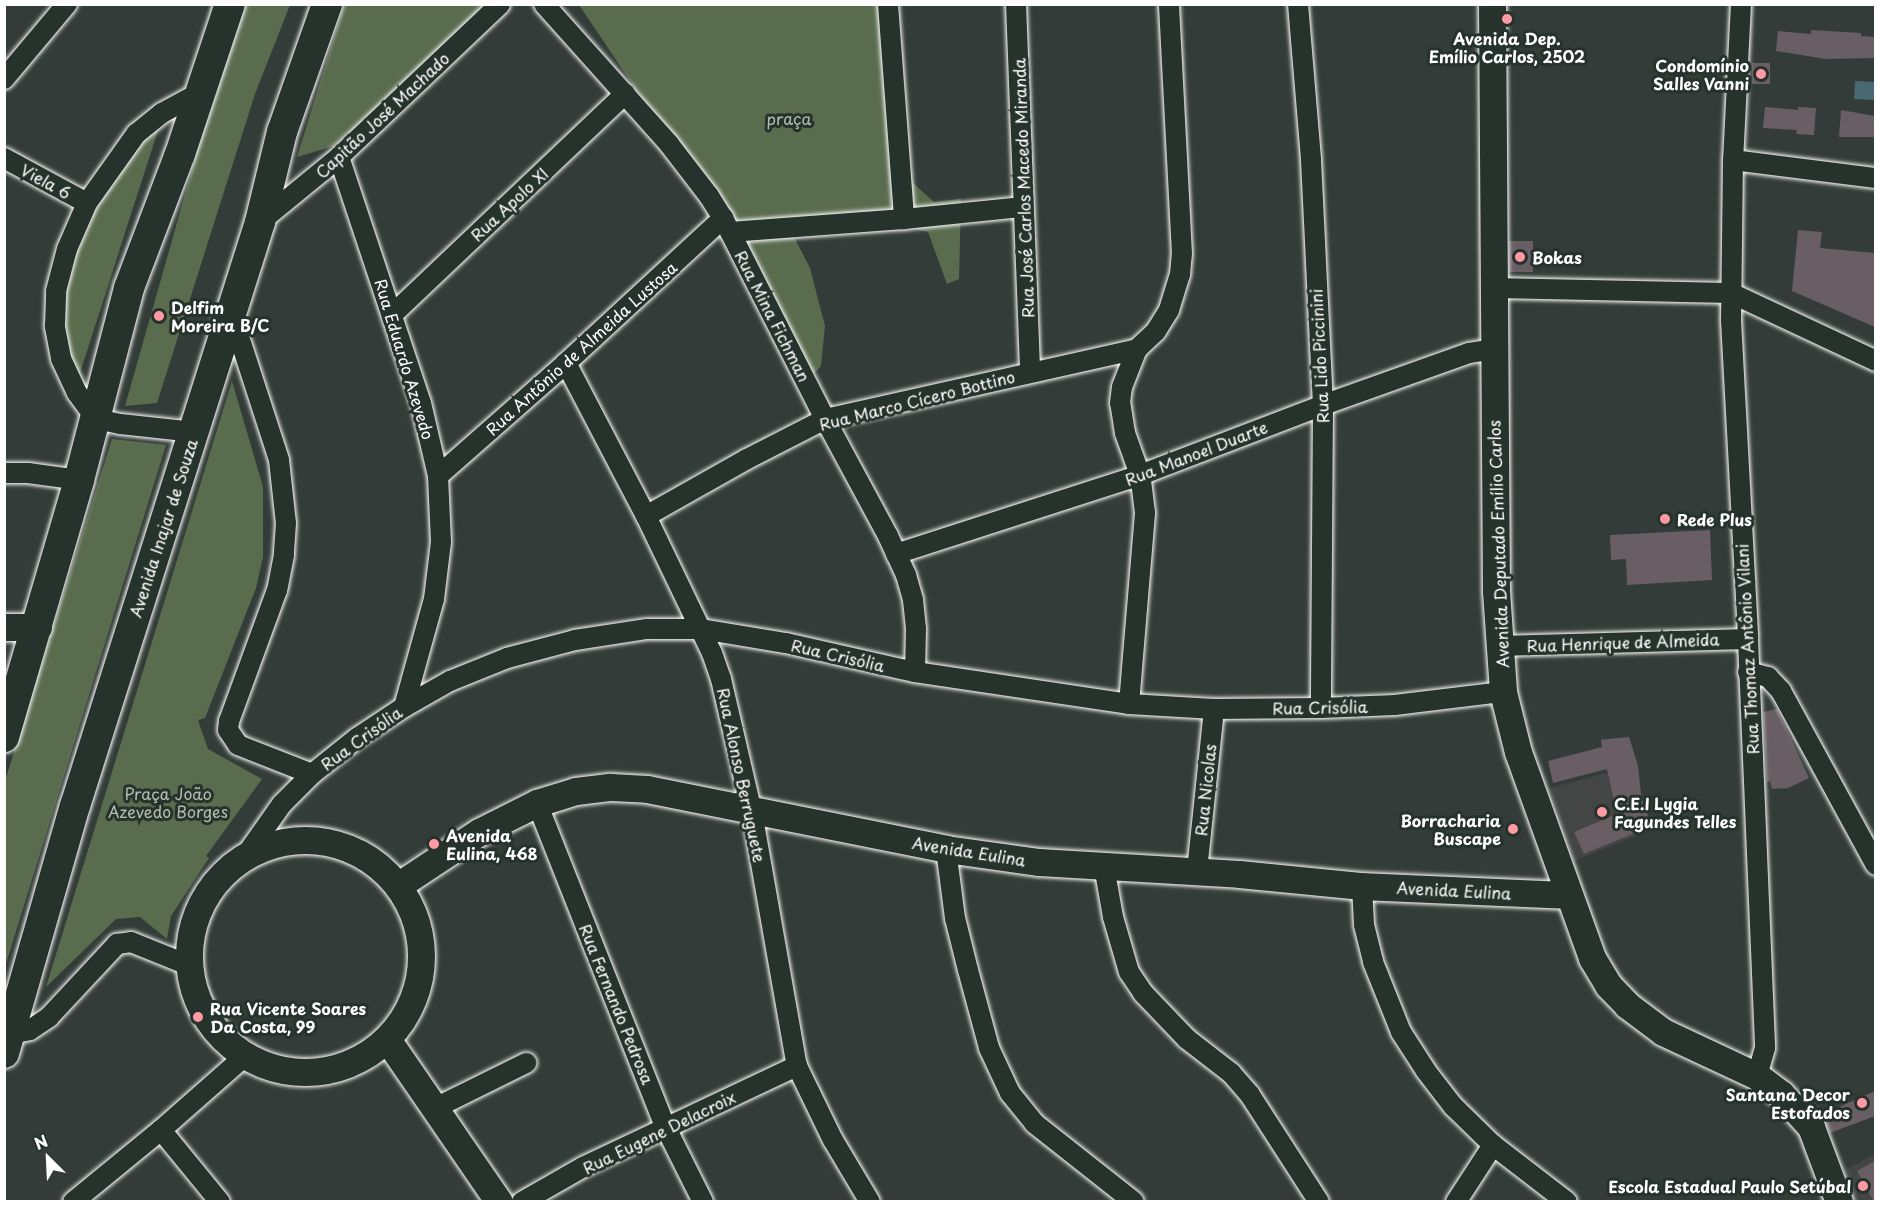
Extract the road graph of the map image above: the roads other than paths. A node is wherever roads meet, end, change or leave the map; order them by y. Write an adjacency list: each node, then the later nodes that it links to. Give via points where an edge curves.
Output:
1 (67, 4): 12 (street)
2 (230, 4): 13 (main road)
3 (327, 4): 22 (main road, Avenida Inajar de Souza, via 282,132)
4 (500, 4): 15 (street, Capitão José Machado)
5 (544, 4): 14 (street, Rua Mina Fichman)
6 (888, 4): 21 (street)
7 (1016, 4): 20 (street, Rua José Carlos Macedo Miranda)
8 (1169, 4): 28 (street, via 1180,187 1180,275 1169,310 1156,331)
9 (1298, 4): 33 (street, Rua Lido Piccinini, via 1311,160)
10 (1492, 4): 24 (street, Avenida Deputado Emílio Carlos)
11 (1741, 4): 17 (street, Rua Thomaz Antônio Vilani)
12 (6, 72)
13 (201, 92): 19 (street, via 162,113 136,134); 34 (main road, via 129,288)
14 (625, 94): 23 (street, Rua Mina Fichman, via 681,159); 26 (street, Rua Apolo XI)
15 (339, 157): 22 (street, Capitão José Machado); 26 (street, Rua Eduardo Azevedo)
16 (4, 158): 19 (street, Viela 6)
17 (1733, 160): 18 (street); 25 (street, Rua Thomaz Antônio Vilani)
18 (1875, 178)
19 (87, 203): 34 (street, via 67,249 56,291 55,326 61,358 77,393)
20 (1023, 207): 21 (street); 32 (street, Rua José Carlos Macedo Miranda)
21 (904, 219): 23 (street)
22 (260, 222): 27 (main road, Avenida Inajar de Souza)
23 (727, 225): 31 (street, Rua Antônio de Almeida Lustosa); 35 (street, Rua Mina Fichman)
24 (1494, 288): 25 (street); 29 (street, Avenida Deputado Emílio Carlos)
25 (1731, 293): 30 (street); 46 (street, Rua Thomaz Antônio Vilani)
26 (393, 314): 39 (street, Rua Eduardo Azevedo, via 421,403)
27 (232, 315): 36 (main road, Avenida Inajar de Souza); 56 (street, via 279,460 286,523 277,590 228,730 238,745)
28 (1137, 349): 32 (street, Rua Marco Cícero Bottino); 38 (street, via 1120,403 1125,433)
29 (1494, 349): 33 (street, Rua Manoel Duarte, via 1469,353); 47 (street, Avenida Deputado Emílio Carlos)
30 (1875, 361)
31 (566, 363): 39 (street, Rua Antônio de Almeida Lustosa); 41 (street, Rua Alonso Berruguete)
32 (1030, 372): 35 (street, Rua Marco Cícero Bottino)
33 (1323, 405): 38 (street, Rua Manoel Duarte); 53 (street, Rua Lido Piccinini)
34 (96, 419): 36 (street); 40 (main road)
35 (825, 419): 41 (street, Rua Marco Cícero Bottino); 42 (street, Rua Mina Fichman)
36 (194, 432): 70 (main road, Avenida Inajar de Souza, via 75,806)
37 (4, 473): 40 (street, via 28,472)
38 (1140, 475): 42 (street, Rua Manoel Duarte); 51 (street, via 1145,540)
39 (438, 476): 52 (street, Rua Eduardo Azevedo, via 441,542 434,599)
40 (79, 480): 44 (main road)
41 (646, 516): 45 (street, Rua Alonso Berruguete)
42 (896, 554): 48 (street, Rua Mina Fichman, via 913,600)
43 (4, 627): 44 (street)
44 (38, 627): 55 (main road)
45 (701, 629): 48 (street, Rua Crisólia, via 786,643); 52 (street, Rua Crisólia, via 646,629 575,640 507,658 450,681); 58 (street, Rua Alonso Berruguete, via 721,679)
46 (1748, 639): 47 (street, Rua Henrique de Almeida); 49 (street, Rua Thomaz Antônio Vilani)
47 (1499, 646): 50 (street, Avenida Deputado Emílio Carlos)
48 (915, 672): 51 (street, Rua Crisólia)
49 (1748, 672): 59 (street, via 1768,677 1781,691); 74 (street, Rua Thomaz Antônio Vilani, via 1764,1048)
50 (1503, 692): 53 (street, Rua Crisólia, via 1395,705); 67 (street, Avenida Deputado Emílio Carlos, via 1518,753)
51 (1130, 704): 54 (street, Rua Crisólia)
52 (404, 707): 56 (street, Rua Crisólia)
53 (1321, 708): 54 (street, Rua Crisólia)
54 (1214, 710): 64 (street, Rua Nicolas)
55 (4, 736)
56 (312, 774): 61 (street, Rua Crisólia, via 282,804)
57 (537, 803): 58 (street, Avenida Eulina, via 576,791 610,787 647,789); 65 (street, Avenida Eulina, via 479,832); 76 (street, Rua Fernando Pedrosa)
58 (752, 812): 60 (street, Avenida Eulina); 73 (street, Rua Alonso Berruguete)
59 (1870, 841): 62 (street)
60 (946, 849): 63 (street, Avenida Eulina); 85 (street, via 955,918 968,970 989,1048 1010,1093 1034,1123)
61 (246, 855): 65 (street, via 278,843 312,839 345,846 375,861); 68 (street, via 220,875 201,902 190,932)
62 (1875, 865)
63 (1104, 866): 64 (street, Avenida Eulina); 86 (street, via 1129,972 1187,1040 1231,1073 1250,1095)
64 (1197, 871): 66 (street, Avenida Eulina)
65 (399, 885): 69 (street, via 415,915 423,948 420,981 408,1012)
66 (1362, 886): 67 (street, Avenida Eulina); 78 (street, via 1364,925 1373,962 1401,1032 1453,1106)
67 (1569, 895): 74 (street, Avenida Deputado Emílio Carlos, via 1592,958 1608,985 1627,1005 1663,1032)
68 (188, 965): 70 (street, via 131,942 117,944 49,1017); 71 (street, via 197,1001 216,1033)
69 (387, 1039): 71 (street, via 356,1061 319,1072 280,1070); 75 (street)
70 (7, 1043)
71 (245, 1056): 77 (street)
72 (526, 1063): 75 (street)
73 (797, 1066): 76 (street, Rua Eugene Delacroix); 84 (street, Rua Alonso Berruguete)
74 (1757, 1076): 89 (street, Avenida Deputado Emílio Carlos, via 1781,1094 1811,1127)
75 (435, 1108): 81 (street)
76 (666, 1128): 82 (street, Rua Eugene Delacroix, via 583,1167); 83 (street, Rua Fernando Pedrosa)
77 (161, 1130): 79 (street); 80 (street)
78 (1493, 1145): 87 (street); 88 (street)
79 (72, 1202)
80 (220, 1202)
81 (499, 1202)
82 (522, 1202)
83 (703, 1202)
84 (870, 1202)
85 (1134, 1202)
86 (1319, 1202)
87 (1456, 1202)
88 (1567, 1202)
89 (1839, 1202)

